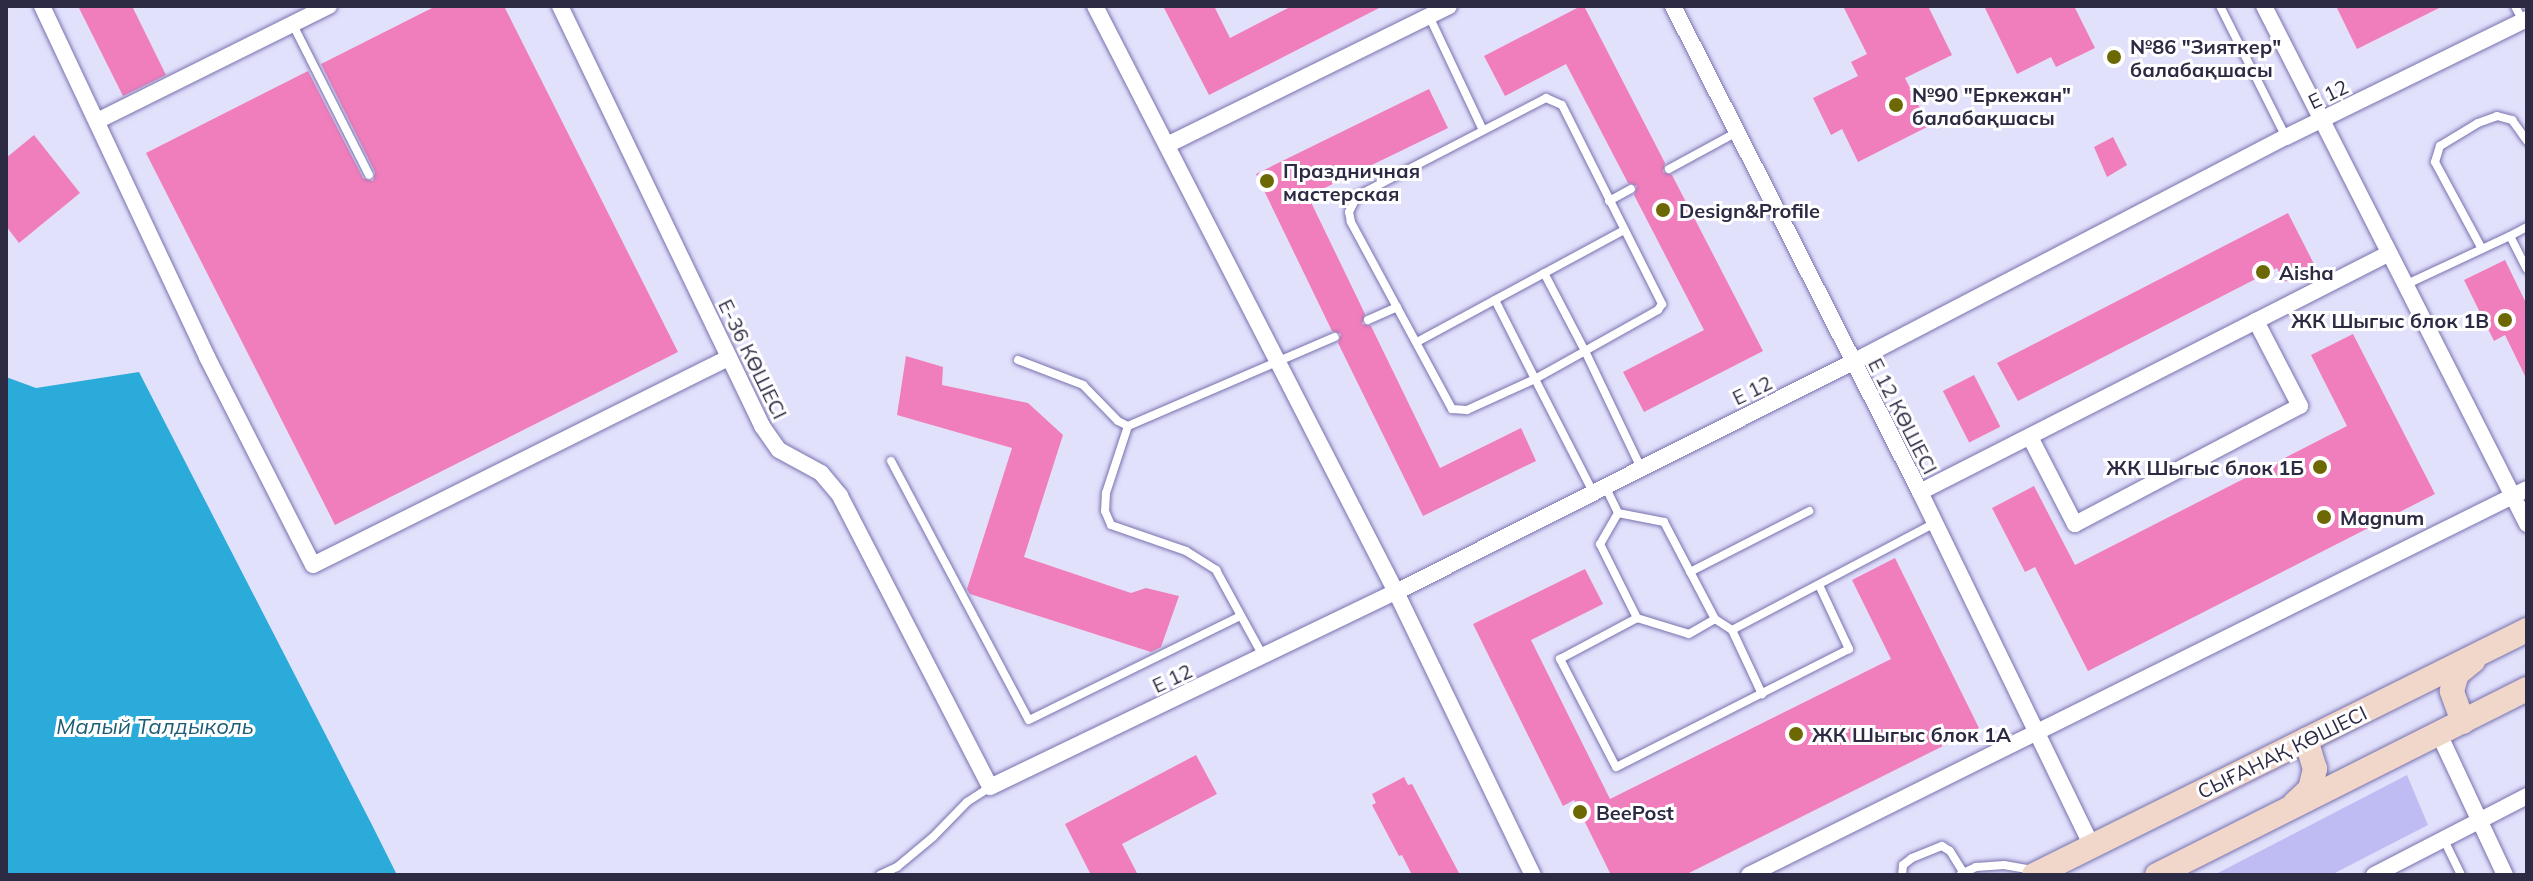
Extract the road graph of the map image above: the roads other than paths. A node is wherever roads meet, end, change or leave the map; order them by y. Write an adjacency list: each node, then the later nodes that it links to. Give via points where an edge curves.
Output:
1 (42, 6): 13 (street)
2 (329, 6): 11 (street)
3 (560, 6): 38 (street, Е-36 КӨШЕСІ)
4 (1095, 6): 18 (street)
5 (1449, 6): 9 (street)
6 (1673, 6): 15 (street, Е 12 КӨШЕСІ)
7 (2220, 6): 16 (lane)
8 (2264, 6): 12 (street)
9 (1429, 16): 14 (lane); 18 (street)
10 (2522, 16): 12 (street, E 12)
11 (293, 25): 13 (street); 20 (lane)
12 (2323, 118): 16 (street, E 12); 27 (street)
13 (97, 121): 38 (street, via 207,357 313,565)
14 (1482, 128): 22 (lane, via 1546,98 1557,100); 32 (lane, via 1351,204 1351,222)
15 (1737, 132): 19 (lane); 40 (street, Е 12 КӨШЕСІ)
16 (2286, 137): 40 (street, E 12)
17 (2527, 141): 26 (lane, via 2512,120 2497,116 2440,146 2435,162)
18 (1167, 145): 41 (street)
19 (1669, 169)
20 (369, 175)
21 (1631, 189): 22 (lane)
22 (1609, 201): 24 (lane)
23 (2527, 227): 25 (lane)
24 (1624, 230): 29 (lane); 37 (lane, via 1661,307)
25 (2510, 236): 26 (lane); 28 (lane)
26 (2482, 249): 30 (lane)
27 (2388, 254): 30 (street); 34 (street)
28 (2527, 269)
29 (1544, 273): 31 (lane); 37 (lane)
30 (2404, 286): 50 (street)
31 (1495, 300): 36 (lane); 42 (lane)
32 (1397, 307): 33 (lane); 36 (lane)
33 (1368, 320)
34 (2256, 321): 44 (street); 44 (street, via 2300,406 2075,524)
35 (1335, 337): 41 (lane)
36 (1417, 342): 42 (lane, via 1452,409 1459,411)
37 (1585, 351): 42 (lane); 46 (lane)
38 (729, 358): 71 (street, Е-36 КӨШЕСІ, via 779,450 821,473 840,496)
39 (1018, 360): 43 (lane, via 1083,385)
40 (1853, 362): 46 (street, E 12); 49 (street, Е 12 КӨШЕСІ)
41 (1278, 363): 43 (lane); 57 (street)
42 (1535, 379): 47 (lane)
43 (1128, 426): 58 (lane, via 1106,493 1111,525 1201,559 1216,570)
44 (2030, 437): 49 (street)
45 (891, 461): 58 (lane, via 1029,720)
46 (1641, 468): 47 (street, E 12)
47 (1599, 488): 52 (lane); 57 (street, E 12)
48 (2527, 489): 50 (street)
49 (1920, 492): 53 (street, Е 12 КӨШЕСІ)
50 (2511, 497): 54 (street); 68 (street)
51 (1809, 511): 55 (lane)
52 (1618, 513): 55 (lane, via 1664,522); 59 (lane, via 1600,544)
53 (1933, 524): 56 (lane); 68 (street, Е 12 КӨШЕСІ)
54 (2527, 524)
55 (1690, 572): 60 (lane)
56 (1819, 585): 61 (lane); 66 (lane, via 1849,649)
57 (1396, 592): 64 (street, E 12); 80 (street)
58 (1240, 616): 64 (lane)
59 (1637, 618): 60 (lane, via 1689,634); 66 (lane, via 1560,659 1616,767)
60 (1715, 619): 61 (lane)
61 (1732, 630): 66 (lane)
62 (2527, 630): 63 (main road, СЫҒАНАҚ КӨШЕСІ)
63 (2481, 654): 67 (main road, via 2457,674 2452,691); 70 (main road, СЫҒАНАҚ КӨШЕСІ)
64 (1263, 657): 71 (street, E 12)
65 (2527, 689): 67 (main road)
66 (1762, 694)
67 (2463, 722): 69 (main road)
68 (2036, 732): 76 (street, Е 12 КӨШЕСІ); 81 (street)
69 (2439, 734): 73 (main road); 74 (street)
70 (2306, 739): 73 (main road, via 2315,769 2310,789); 76 (main road, СЫҒАНАҚ КӨШЕСІ)
71 (990, 787): 79 (lane, via 897,867)
72 (2527, 796): 74 (street)
73 (2290, 807): 83 (main road)
74 (2478, 818): 75 (street); 86 (street)
75 (2444, 839): 84 (street); 85 (lane)
76 (2092, 846): 77 (main road, СЫҒАНАҚ КӨШЕСІ)
77 (2038, 873): 78 (lane, via 2004,865)
78 (1962, 874): 82 (lane, via 1942,846 1912,858 1903,865)
79 (880, 875)
80 (1533, 875)
81 (1749, 875)
82 (1902, 875)
83 (2157, 875)
84 (2374, 875)
85 (2461, 875)
86 (2505, 875)

